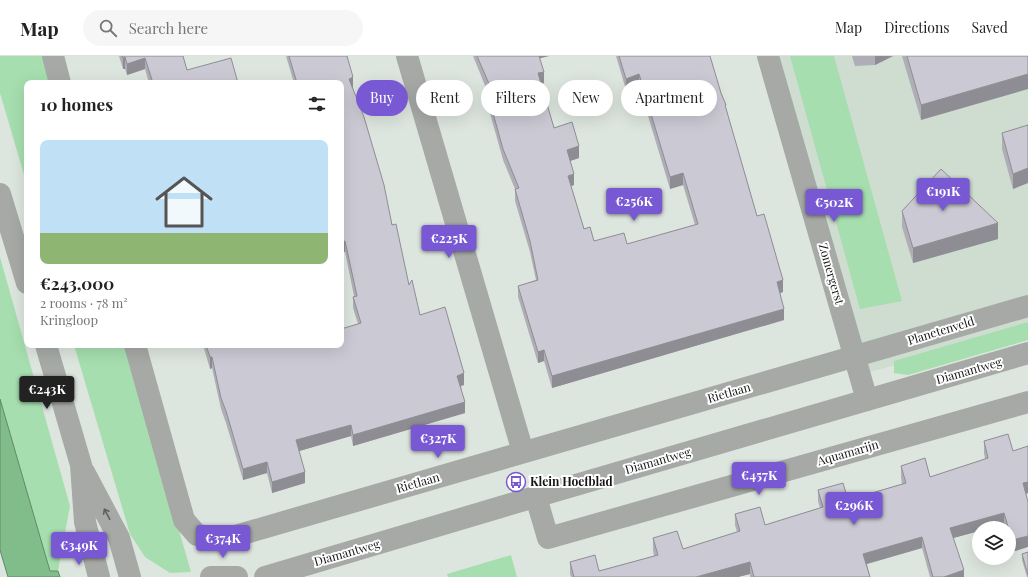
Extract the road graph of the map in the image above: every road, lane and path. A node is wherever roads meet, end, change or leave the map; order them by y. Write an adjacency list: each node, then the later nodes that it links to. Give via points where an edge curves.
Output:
1 (52, 56): 4 (street)
2 (408, 56): 14 (street)
3 (768, 56): 11 (street, Zomergerst)
4 (59, 80)
5 (0, 194): 6 (street)
6 (24, 273)
7 (1028, 306): 11 (street, Planetenveld)
8 (47, 348): 15 (street)
9 (136, 348): 14 (street, Rietlaan, via 184,520 197,535 225,539)
10 (1028, 354): 12 (street, Diamantweg)
11 (855, 357): 12 (street, Zomergerst); 14 (street, Rietlaan)
12 (867, 400): 16 (street, Diamantweg)
13 (1028, 402): 16 (street, Aquamarijn, via 548,538)
14 (523, 452)
15 (80, 465): 17 (street, via 85,522); 18 (street, one-way to 15, via 119,538)
16 (536, 497): 21 (street, Diamantweg)
17 (99, 577)
18 (130, 577)
19 (211, 577): 20 (street)
20 (237, 577)
21 (265, 577)

